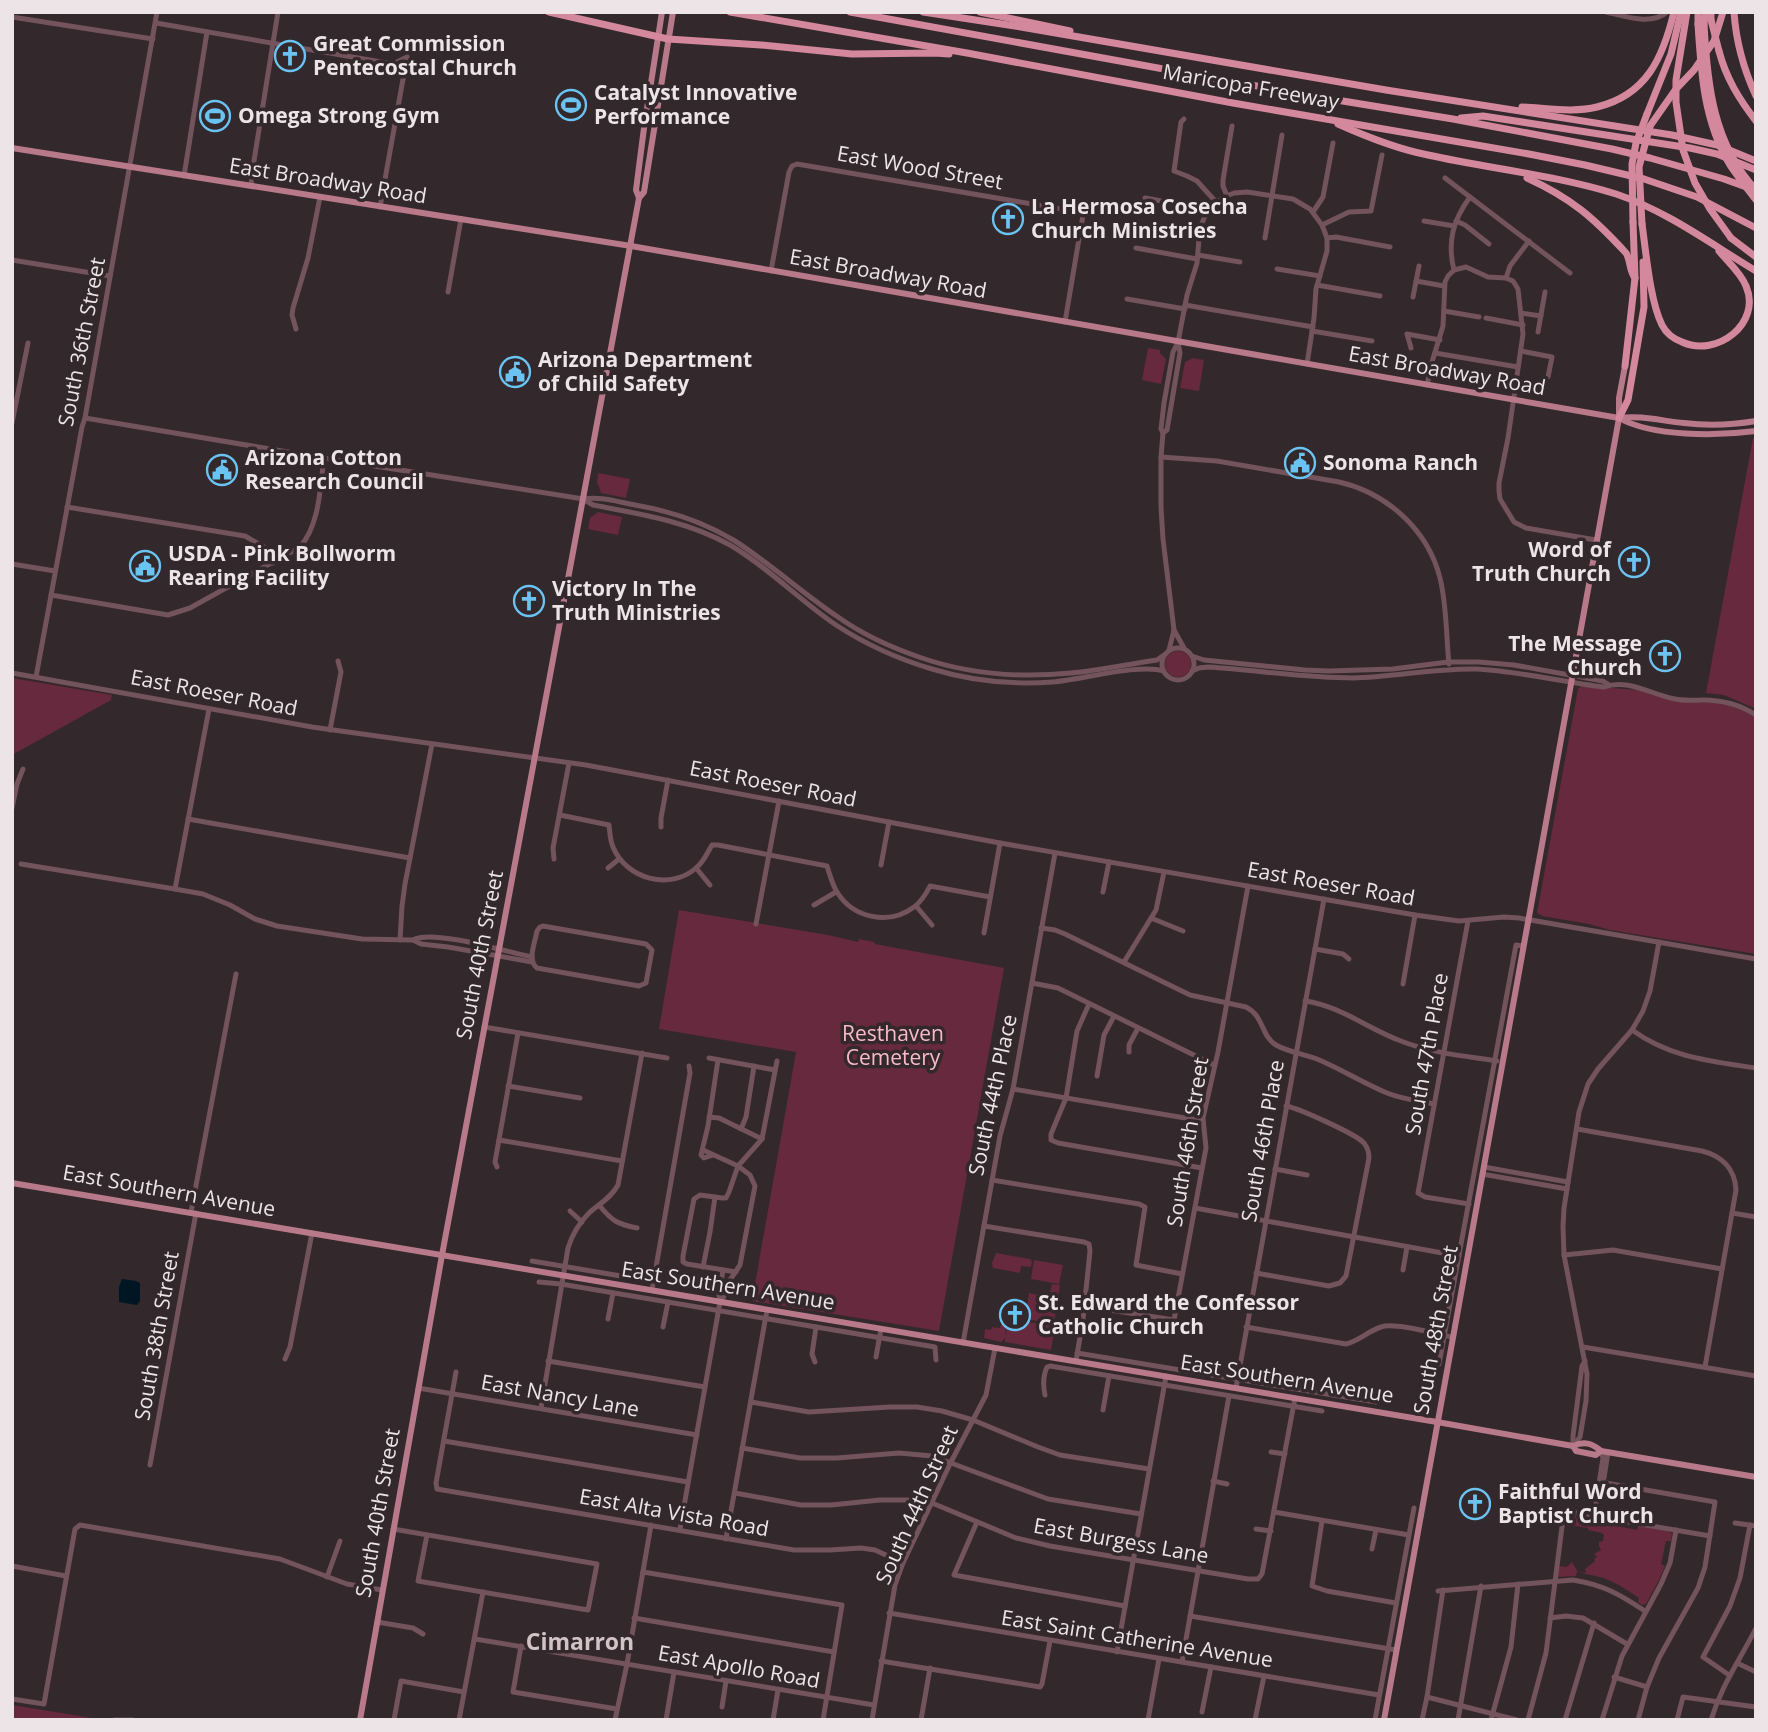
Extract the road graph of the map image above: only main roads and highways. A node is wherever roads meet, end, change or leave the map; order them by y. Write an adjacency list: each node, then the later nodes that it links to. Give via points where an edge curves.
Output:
1 (549, 12): 16 (highway)
2 (662, 12): 16 (main road, South 40th Street)
3 (673, 12): 17 (main road, South 40th Street)
4 (730, 12): 19 (highway, Maricopa Freeway)
5 (850, 12): 23 (highway, Maricopa Freeway)
6 (923, 12): 18 (highway)
7 (980, 12): 18 (highway)
8 (1674, 12): 21 (highway, via 1657,63 1625,96 1596,108)
9 (1681, 12): 38 (highway, South 48th Street, bridge, via 1632,164)
10 (1687, 12): 36 (highway, bridge, via 1676,79 1683,150 1710,209 1731,238)
11 (1698, 12): 31 (highway, bridge, via 1706,105 1730,164)
12 (1705, 12): 15 (highway)
13 (1723, 12): 32 (highway, South 48th Street, bridge, via 1714,41 1650,126 1639,167)
14 (1734, 12): 20 (highway, via 1738,46)
15 (1709, 18): 24 (highway, bridge, via 1723,67 1740,102); 29 (highway, bridge, via 1706,63 1718,125 1732,157)
16 (658, 37): 17 (highway); 30 (main road, South 40th Street, via 636,190)
17 (668, 38): 19 (highway, via 870,55); 30 (main road, South 40th Street, via 644,192)
18 (1111, 43): 21 (highway)
19 (967, 53): 22 (highway, Maricopa Freeway)
20 (1756, 96)
21 (1485, 104): 26 (highway, via 1672,135 1717,145)
22 (1328, 119): 28 (highway, via 1425,155); 33 (highway, Maricopa Freeway, via 1644,179 1696,197)
23 (1453, 119): 27 (highway, via 1483,116 1668,144 1717,154); 29 (highway, Maricopa Freeway, via 1650,158)
24 (1756, 121)
25 (12, 148): 34 (main road, East Broadway Road)
26 (1756, 161)
27 (1756, 170)
28 (1514, 172): 35 (highway, via 1629,199); 38 (highway, via 1594,219 1626,253)
29 (1756, 191)
30 (639, 198): 34 (main road, South 40th Street)
31 (1756, 200)
32 (1642, 224): 35 (highway, via 1656,311 1674,339 1691,346 1721,343 1734,334 1747,310 1749,299 1741,276); 40 (highway, South 48th Street, via 1644,307 1628,400)
33 (1756, 228)
34 (631, 246): 40 (main road, East Broadway Road); 44 (main road, South 40th Street)
35 (1714, 246): 37 (highway)
36 (1756, 257)
37 (1756, 271)
38 (1635, 278): 39 (highway, South 48th Street)
39 (1625, 366): 40 (main road, South 48th Street)
40 (1619, 418): 41 (main road, via 1714,425); 42 (main road, East Broadway Road, via 1631,425 1681,433); 45 (main road, South 48th Street)
41 (1756, 421)
42 (1756, 431)
43 (12, 1183): 44 (main road, East Southern Avenue)
44 (442, 1255): 45 (main road, East Southern Avenue); 49 (main road, South 40th Street)
45 (1437, 1422): 46 (main road, East Southern Avenue); 50 (main road, South 48th Street, via 1392,1650)
46 (1573, 1446): 47 (main road, via 1594,1445); 47 (main road, via 1576,1451 1596,1455)
47 (1605, 1451): 48 (main road)
48 (1756, 1477)
49 (360, 1720)
50 (1384, 1720)

